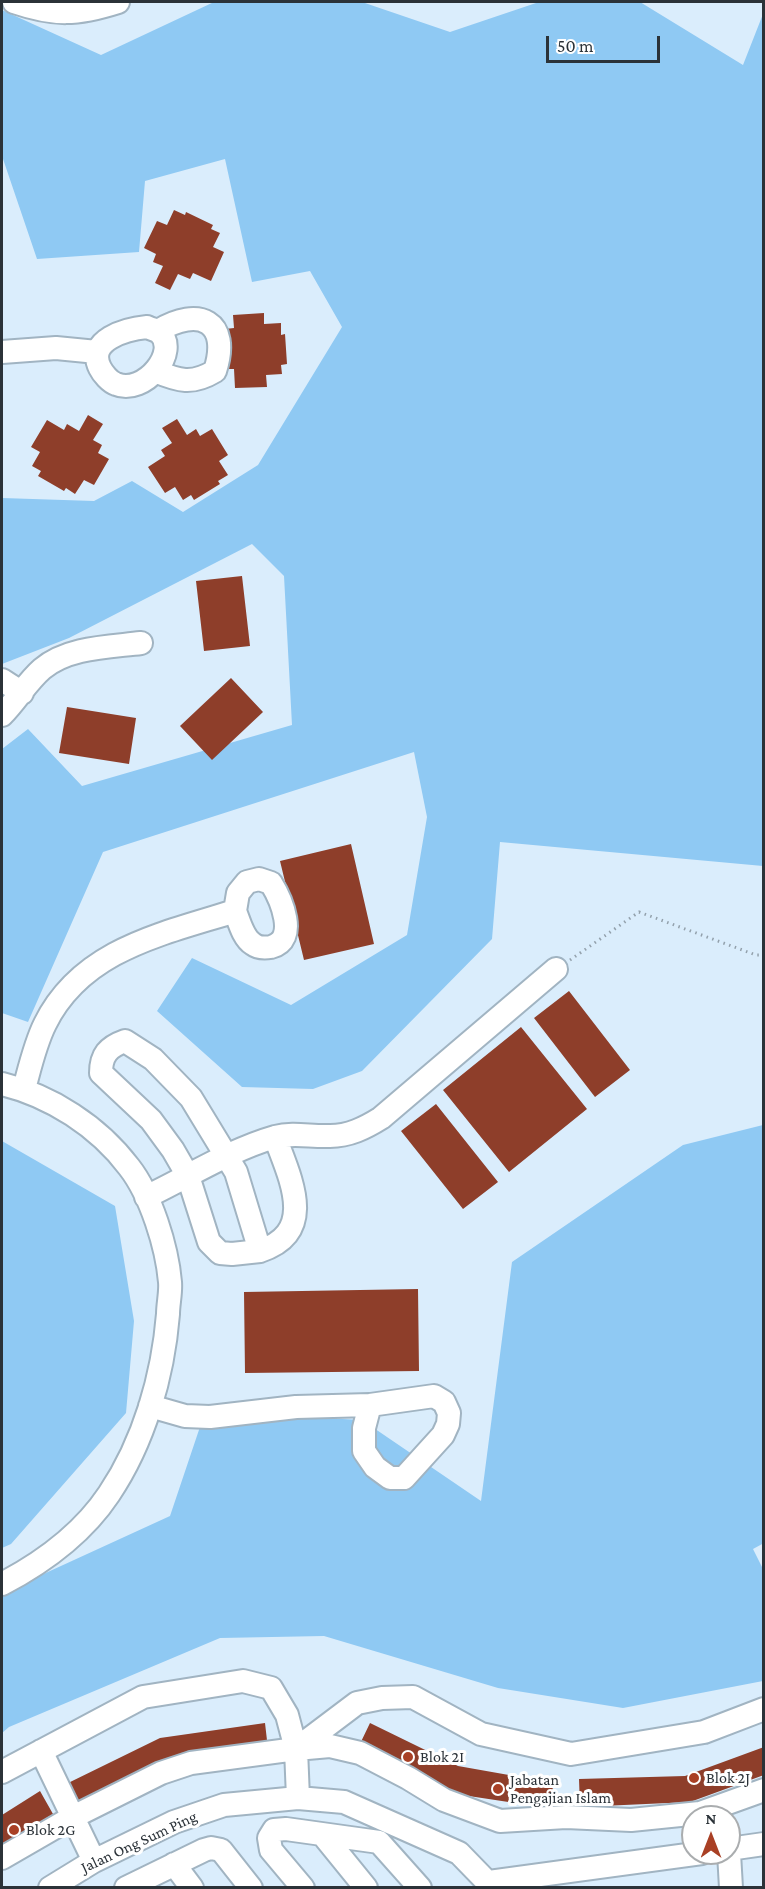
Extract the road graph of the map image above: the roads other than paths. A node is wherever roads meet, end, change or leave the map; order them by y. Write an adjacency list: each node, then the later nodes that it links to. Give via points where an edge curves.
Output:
1 (14, 2): 2 (street, via 51,12 88,11)
2 (118, 2)
3 (158, 331): 5 (street, via 147,327 133,329 103,343); 6 (street, via 166,349); 6 (street, via 182,319 207,322 218,336 218,364 205,377 190,380 175,380)
4 (2, 352): 5 (street, via 56,348)
5 (97, 352): 6 (street, via 103,373 114,384 129,388)
6 (155, 371)
7 (141, 644): 9 (street, via 62,657 42,669)
8 (2, 680): 9 (street)
9 (22, 693): 10 (street)
10 (2, 715)
11 (235, 911): 14 (street, via 149,938 111,954 86,972 62,996 45,1024)
12 (556, 969): 15 (street, via 367,1127 351,1134)
13 (2, 1084): 14 (street)
14 (24, 1089): 18 (street, via 64,1109 102,1138 130,1168)
15 (275, 1137): 16 (street); 19 (street, via 295,1197 295,1215 283,1241)
16 (228, 1156): 17 (street); 17 (street, via 191,1098 172,1077 134,1046 125,1041 115,1044 101,1061 101,1073 151,1120); 19 (street)
17 (188, 1176): 18 (street); 19 (street, via 209,1242 220,1253)
18 (146, 1197): 21 (street, via 162,1240 170,1283 159,1374)
19 (260, 1251)
20 (370, 1405): 21 (street, via 296,1407 210,1418)
21 (150, 1406): 22 (street, via 131,1454 109,1494 84,1525 54,1551)
22 (2, 1584)
23 (764, 1709): 24 (street, via 704,1732 571,1754 481,1734 413,1696 382,1698 357,1703)
24 (296, 1749): 25 (street, via 287,1716 271,1688 243,1681 143,1697); 28 (street); 30 (street, via 191,1763 161,1773); 31 (street, via 330,1746 360,1753 444,1800 500,1821 566,1817 630,1821)
25 (41, 1751): 26 (street); 30 (street)
26 (2, 1772)
27 (764, 1790): 29 (street)
28 (298, 1798): 32 (street, Jalan Ong Sum Ping, via 344,1802); 39 (street, Jalan Ong Sum Ping, via 224,1805 174,1822)
29 (726, 1805)
30 (73, 1817): 38 (street); 39 (street)
31 (681, 1817)
32 (384, 1820): 34 (street); 43 (street, Jalan Ong Sum Ping, via 459,1853)
33 (323, 1835): 34 (street); 47 (street, via 286,1829 274,1830 269,1838 271,1850); 48 (street)
34 (379, 1842): 49 (street)
35 (764, 1844): 36 (street)
36 (741, 1849)
37 (681, 1856): 43 (street)
38 (2, 1858)
39 (94, 1861): 44 (street, Jalan Ong Sum Ping)
40 (174, 1864): 42 (street); 45 (street); 46 (street, via 204,1850 221,1850)
41 (730, 1865): 50 (street)
42 (136, 1885)
43 (491, 1885)
44 (50, 1887)
45 (192, 1887)
46 (251, 1887)
47 (303, 1887)
48 (366, 1887)
49 (420, 1887)
50 (731, 1887)

